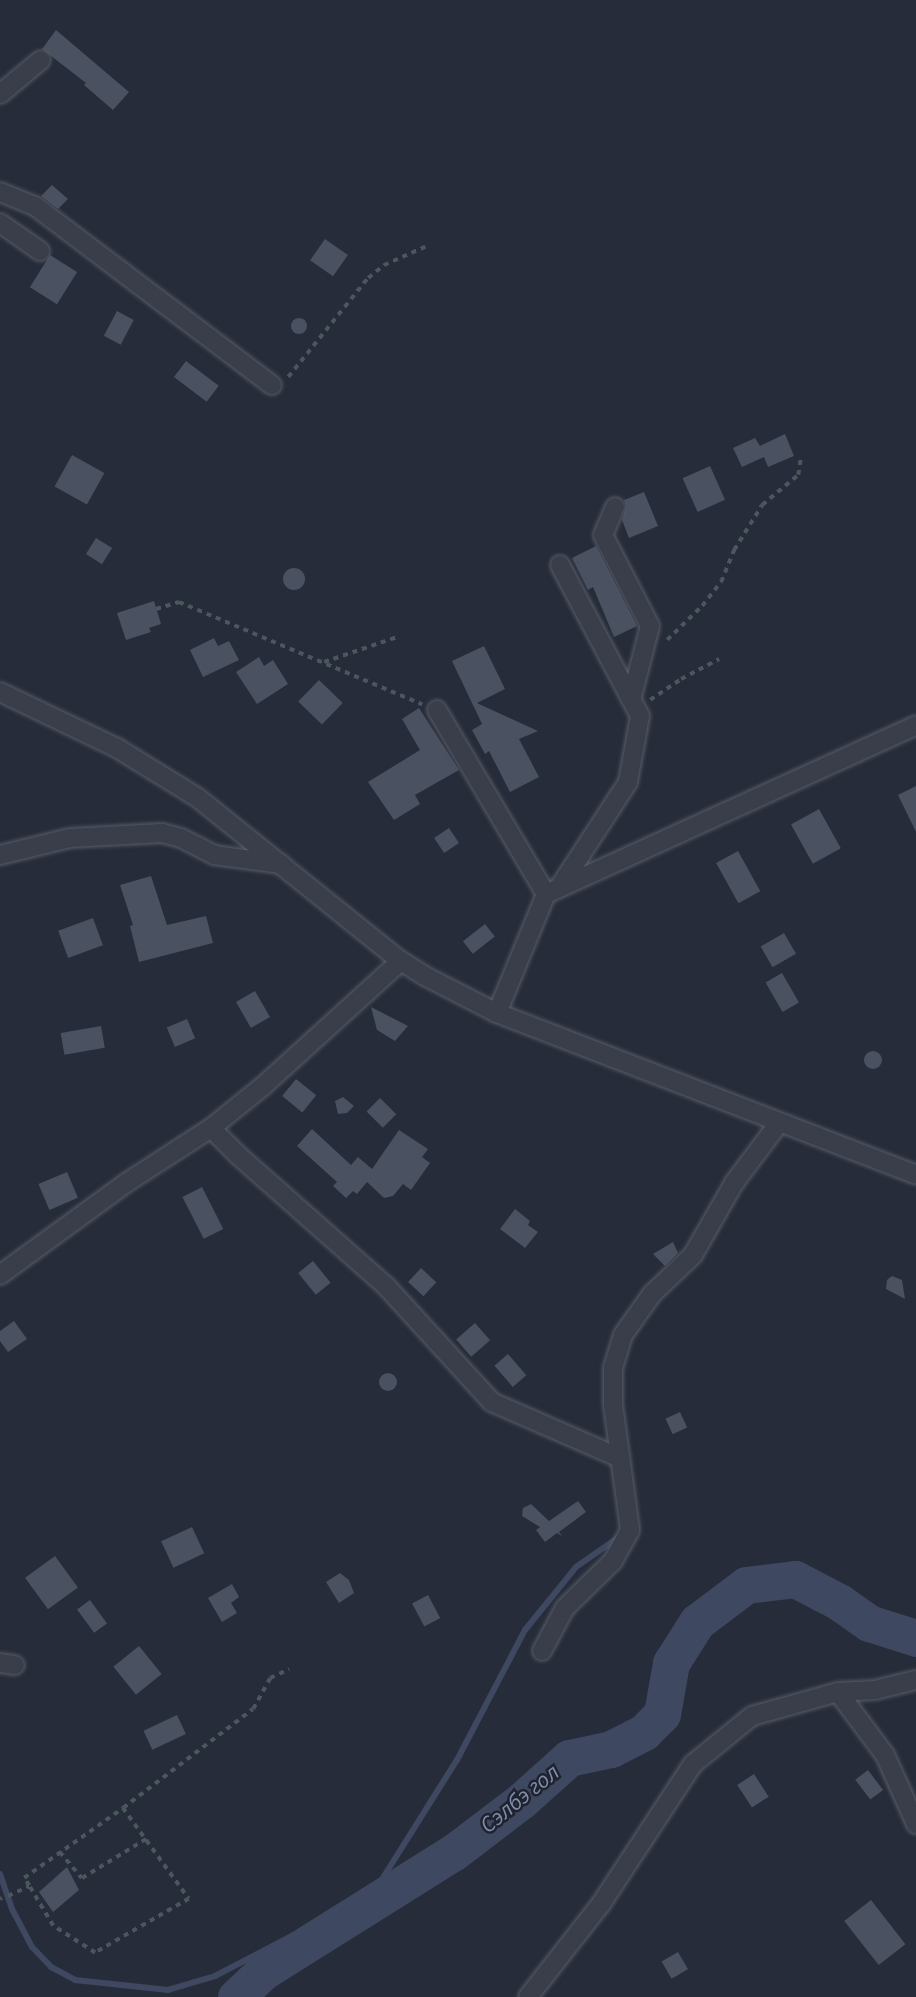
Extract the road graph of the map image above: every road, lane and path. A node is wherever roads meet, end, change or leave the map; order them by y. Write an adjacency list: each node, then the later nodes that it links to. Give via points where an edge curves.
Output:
1 (41, 60): 2 (street)
2 (0, 94)
3 (0, 192): 7 (street, via 34,205)
4 (0, 223): 6 (street)
5 (429, 245): 7 (path, via 384,265 368,278 282,385)
6 (40, 251)
7 (272, 385)
8 (802, 457): 13 (path, via 798,475 762,505 734,550 721,582)
9 (615, 507): 17 (street, via 603,535 650,625)
10 (560, 565): 17 (street)
11 (156, 610): 15 (path, via 179,602)
12 (397, 637): 15 (path)
13 (667, 641)
14 (719, 659): 17 (path)
15 (323, 662): 18 (path)
16 (0, 692): 21 (street, via 152,769 198,798)
17 (634, 704): 22 (street, via 640,716 628,782)
18 (437, 710): 22 (street)
19 (916, 725): 22 (street)
20 (0, 855): 21 (street, via 70,838 162,832 215,855)
21 (281, 864): 23 (street)
22 (552, 891): 24 (street)
23 (401, 961): 24 (street); 26 (street)
24 (497, 1013): 25 (street)
25 (779, 1123): 27 (street); 29 (street, via 734,1182 693,1255 652,1294 623,1335 613,1368)
26 (211, 1128): 28 (street); 29 (street, via 386,1286 492,1402)
27 (916, 1175)
28 (0, 1275)
29 (620, 1458): 30 (street, via 630,1530 613,1561 565,1608)
30 (542, 1651)
31 (289, 1669): 34 (path, via 270,1678 253,1709)
32 (916, 1680): 33 (street, via 875,1690)
33 (838, 1692): 35 (street, via 885,1755); 40 (street, via 752,1716 693,1764 608,1893)
34 (123, 1808): 36 (path); 37 (path)
35 (916, 1824)
36 (146, 1839): 37 (path, via 82,1878); 38 (path, via 189,1899 95,1953 52,1926)
37 (60, 1852): 38 (path, via 24,1878)
38 (29, 1886): 39 (path)
39 (8, 1896)
40 (528, 1997)

